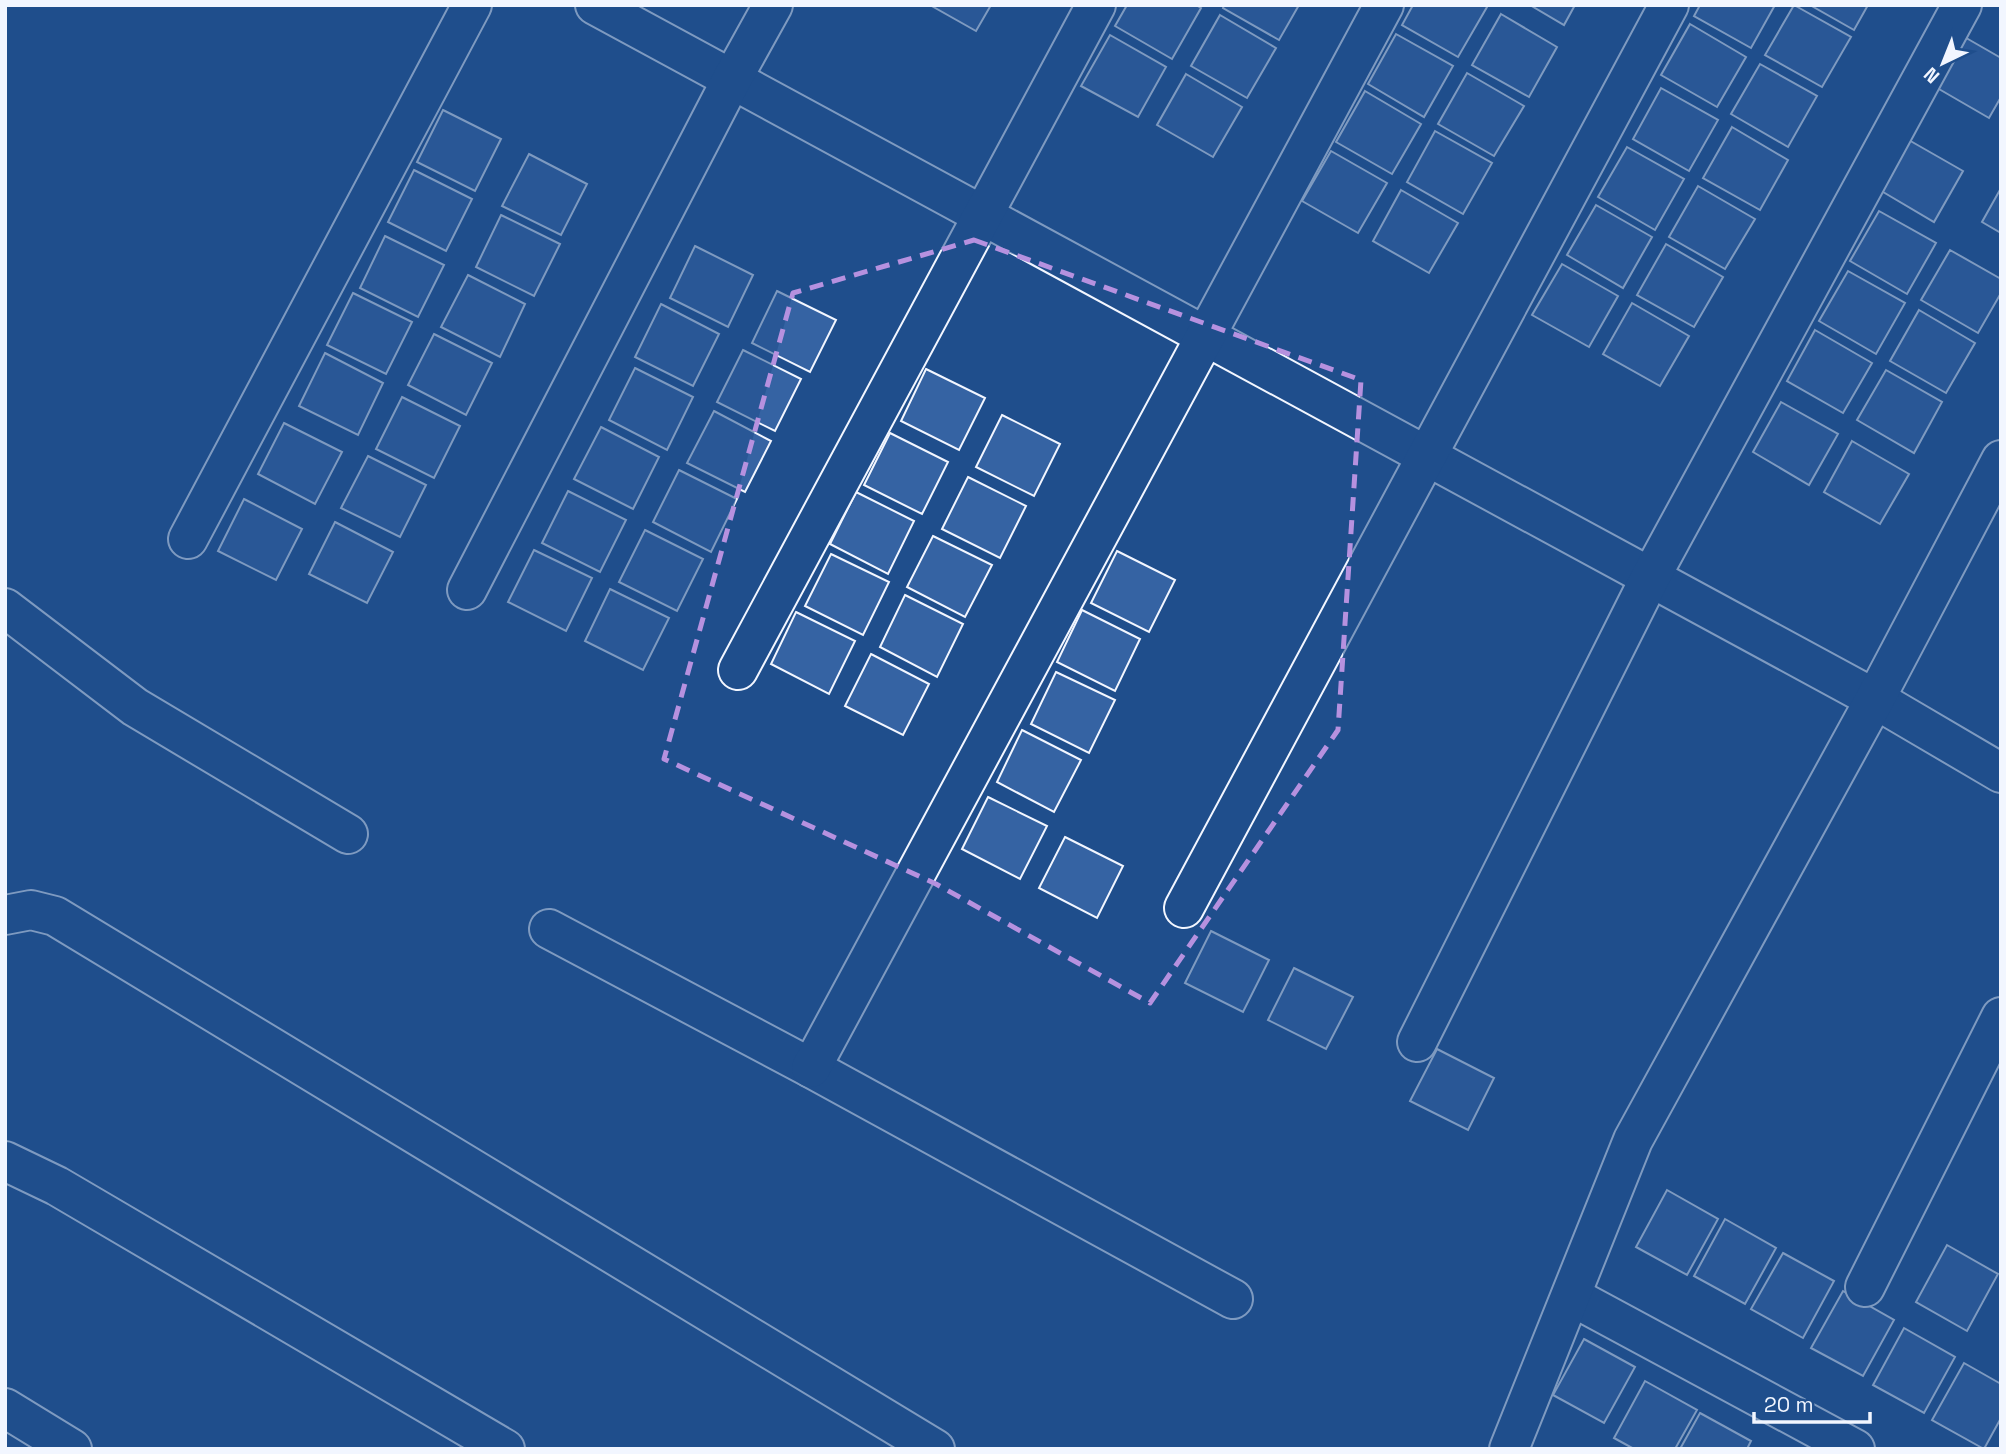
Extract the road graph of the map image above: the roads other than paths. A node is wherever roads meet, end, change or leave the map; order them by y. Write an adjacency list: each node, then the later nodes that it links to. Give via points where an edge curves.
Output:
1 (472, 5): 13 (street)
2 (596, 5): 8 (street)
3 (773, 5): 8 (street)
4 (1097, 5): 9 (street)
5 (1384, 5): 10 (street)
6 (1669, 5): 11 (street)
7 (1962, 5): 14 (street)
8 (732, 79): 9 (street); 15 (street)
9 (983, 216): 10 (street); 17 (street)
10 (1206, 337): 11 (street); 26 (street)
11 (1427, 456): 14 (street); 21 (street)
12 (2001, 460): 18 (street)
13 (188, 539)
14 (1650, 578): 18 (street); 25 (street)
15 (467, 590)
16 (5, 608): 20 (street, via 135,707)
17 (738, 670)
18 (1875, 699): 19 (street); 29 (street, via 1633,1140)
19 (2001, 773)
20 (348, 834)
21 (1184, 908)
22 (5, 915): 34 (street, via 30,910 55,916)
23 (549, 929): 26 (street)
24 (2001, 1017): 28 (street)
25 (1417, 1042)
26 (811, 1068): 30 (street)
27 (5, 1161): 33 (street, via 69,1193)
28 (1865, 1287)
29 (1571, 1296): 35 (street); 36 (street)
30 (1233, 1299)
31 (5, 1408): 32 (street)
32 (72, 1449)
33 (505, 1449)
34 (935, 1449)
35 (1509, 1449)
36 (1855, 1449)

